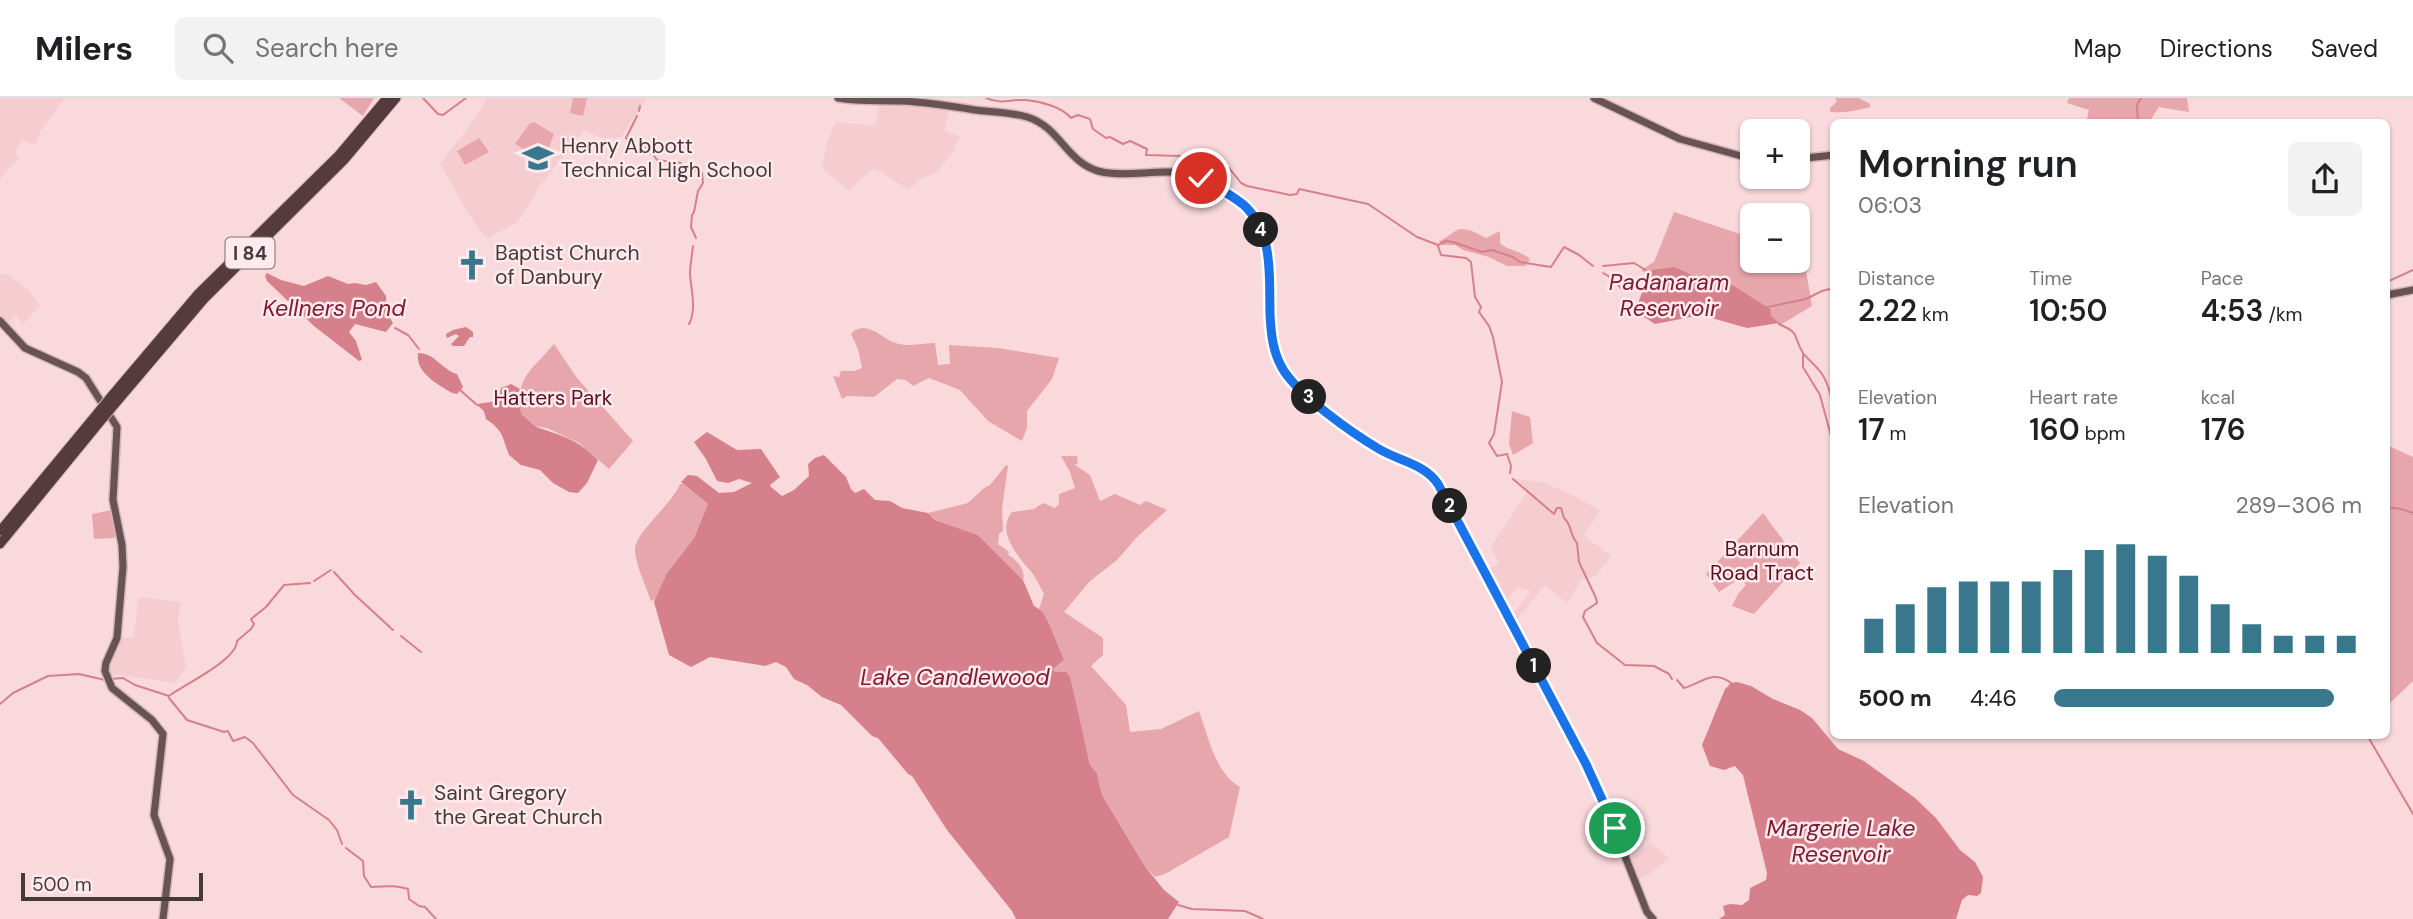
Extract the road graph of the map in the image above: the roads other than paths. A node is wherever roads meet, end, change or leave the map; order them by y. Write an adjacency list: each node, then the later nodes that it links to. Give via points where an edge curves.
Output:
1 (838, 98): 14 (main road, via 903,101 1029,118 1048,128 1072,156 1090,168 1193,175 1248,210 1266,242 1271,333 1282,368 1299,389 1361,437 1435,479 1589,770)
2 (1594, 98): 5 (main road, via 1680,139)
3 (389, 101): 10 (highway, I 84, bridge, via 344,160 204,299)
4 (1830, 155): 6 (main road)
5 (1740, 156)
6 (1810, 158)
7 (2413, 290): 8 (main road)
8 (2390, 294)
9 (0, 321): 13 (main road, via 25,348 86,378 115,422 113,500 123,553 118,634 106,663 107,679 116,693 163,734 154,815 170,859)
10 (102, 414): 11 (highway, I 84); 12 (highway, I 84)
11 (0, 531)
12 (0, 544)
13 (163, 919)
14 (1653, 919)

